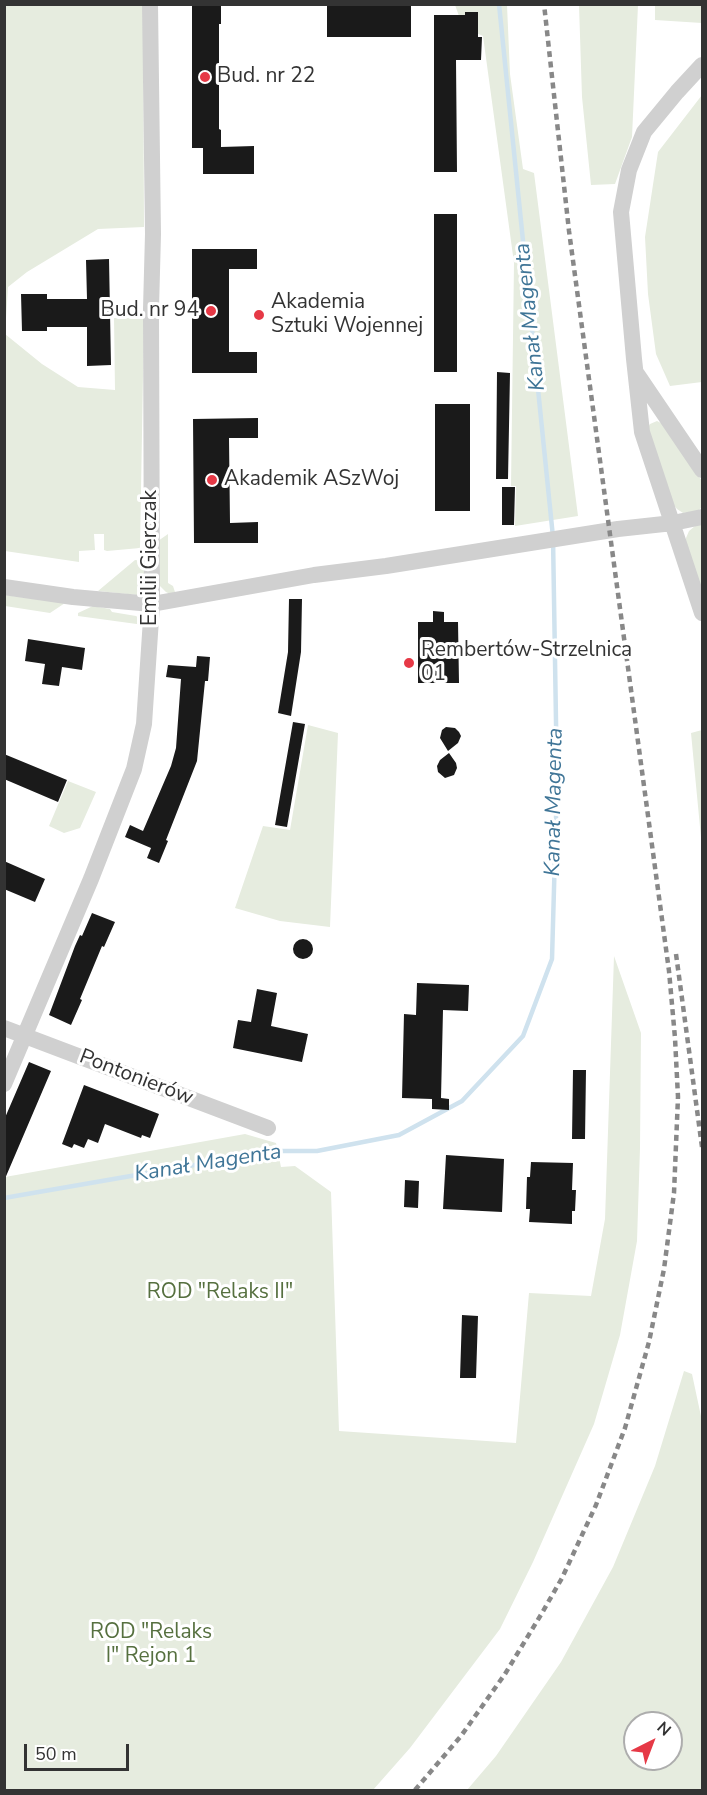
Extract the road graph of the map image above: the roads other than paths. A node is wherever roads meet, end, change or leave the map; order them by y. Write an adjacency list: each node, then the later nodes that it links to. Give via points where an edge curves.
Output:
1 (150, 4): 8 (street, Emilii Gierczak)
2 (702, 65): 3 (street, via 644,132 629,170 621,212)
3 (635, 371): 4 (street); 6 (street, via 642,432)
4 (702, 470)
5 (702, 517): 6 (street)
6 (673, 523): 8 (street, via 314,575); 9 (street)
7 (4, 587): 8 (street)
8 (152, 604): 11 (street, Emilii Gierczak, via 139,752)
9 (702, 613)
10 (4, 1028): 11 (street, Pontonierów)
11 (25, 1036): 12 (street, Emilii Gierczak); 13 (street, Pontonierów)
12 (4, 1084)
13 (268, 1128)

